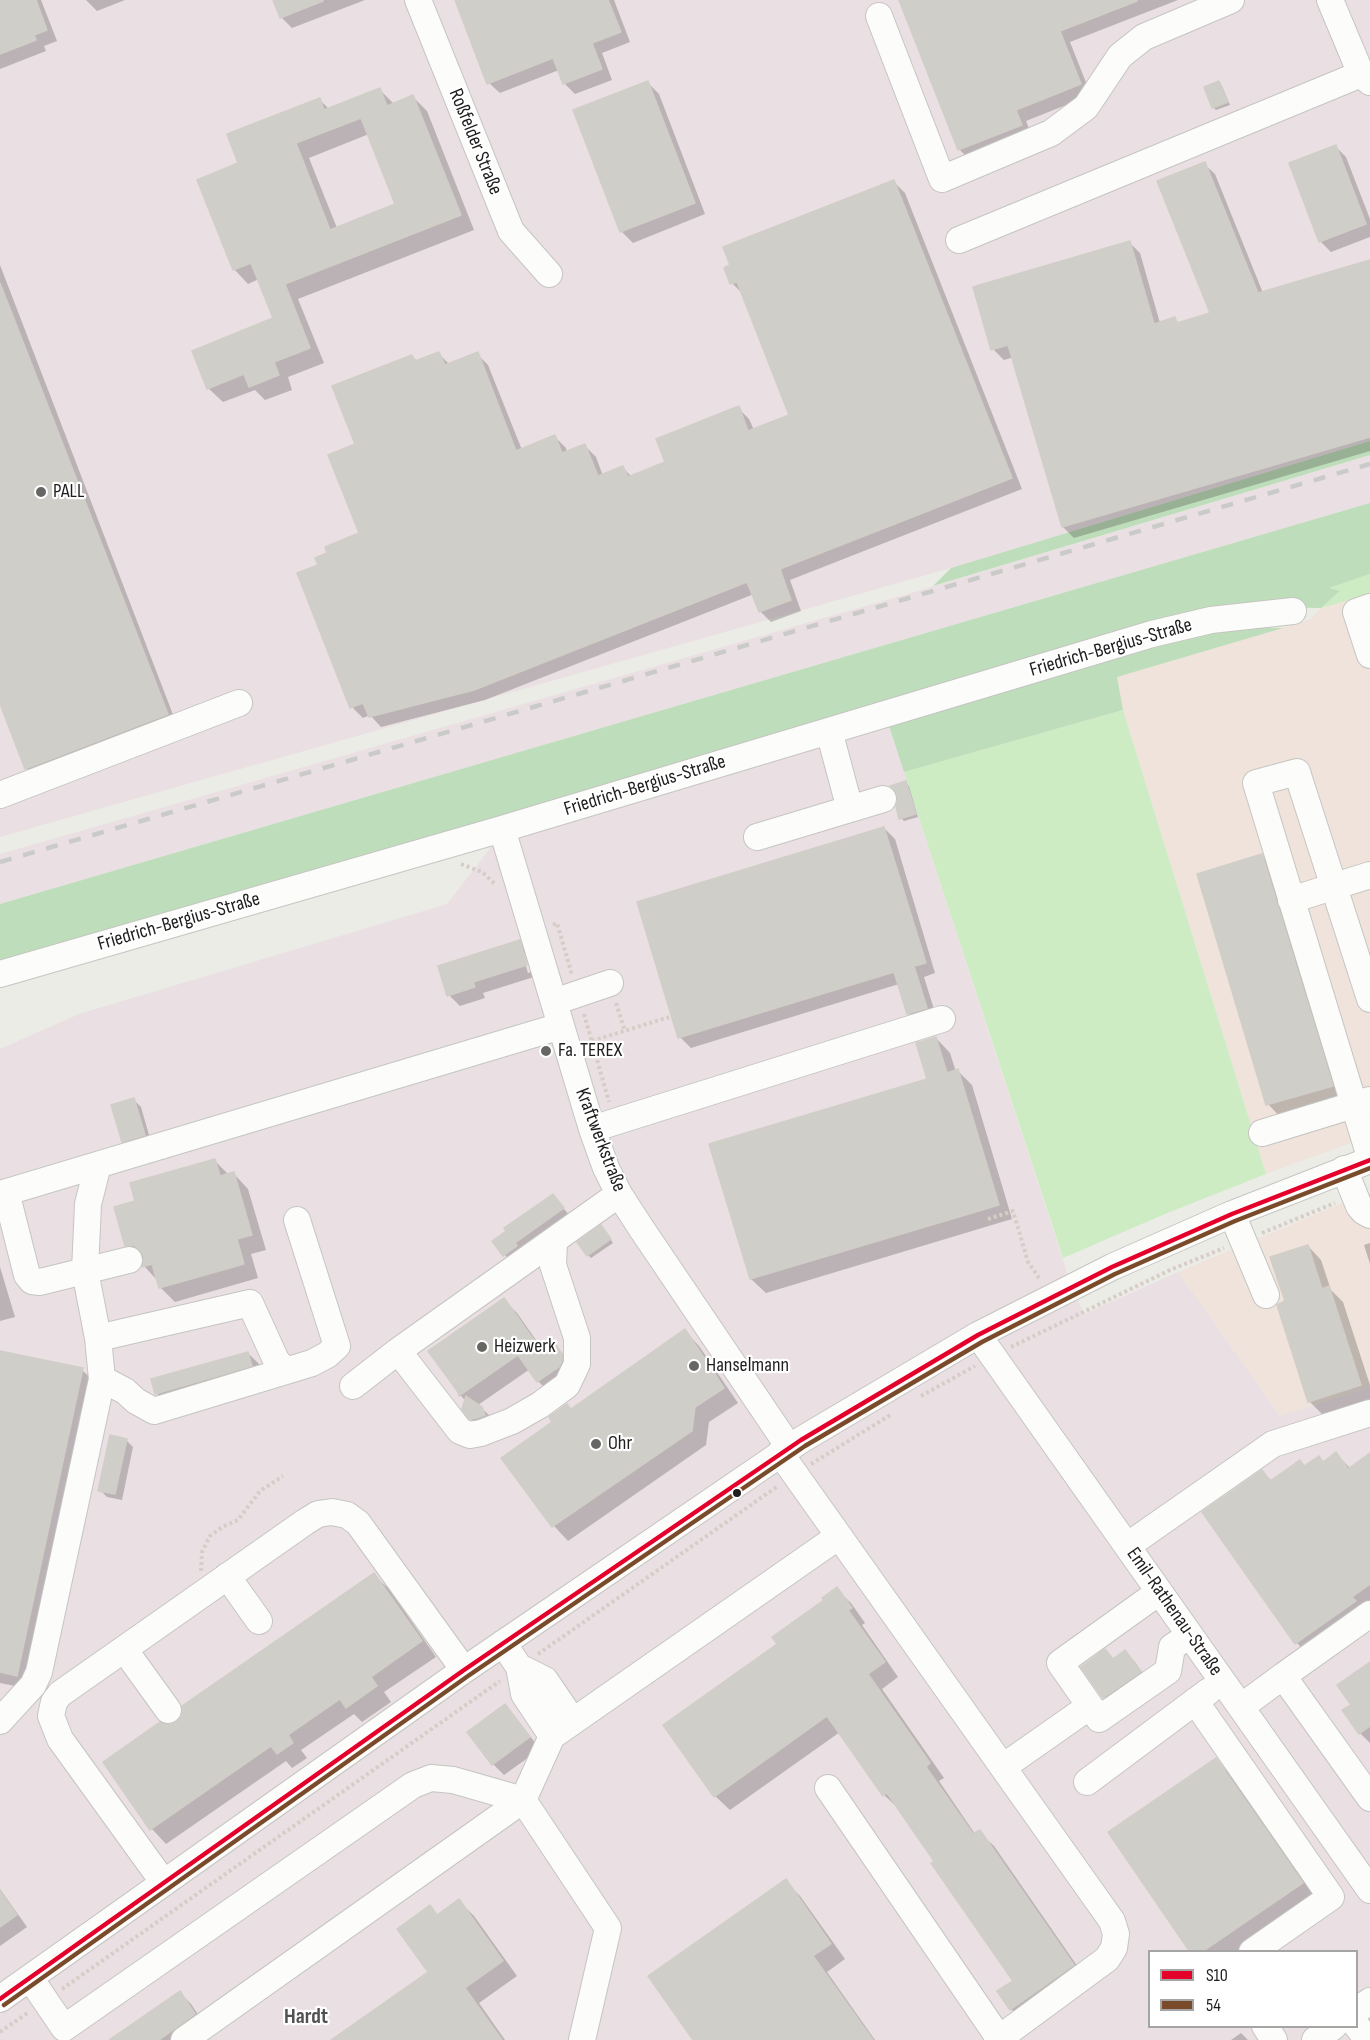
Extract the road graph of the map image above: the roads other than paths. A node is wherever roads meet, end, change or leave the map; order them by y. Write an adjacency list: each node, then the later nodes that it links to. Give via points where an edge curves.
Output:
1 (418, 0): 7 (street, Roßfelder Straße, via 511,231)
2 (1231, 0): 4 (street, via 1144,37 1120,56 1086,107 1051,133 942,178)
3 (1330, 0): 5 (street)
4 (879, 16)
5 (1365, 78): 6 (street)
6 (958, 240)
7 (549, 274)
8 (1370, 608): 10 (street, via 1356,612)
9 (1293, 611): 12 (street, Friedrich-Bergius-Straße, via 1211,620 1152,634)
10 (1370, 655)
11 (239, 704): 13 (street)
12 (829, 731): 15 (street); 16 (street, Friedrich-Bergius-Straße)
13 (0, 795)
14 (883, 799): 15 (street)
15 (850, 809): 17 (street)
16 (502, 828): 21 (street, Friedrich-Bergius-Straße); 24 (street, Kraftwerkstraße)
17 (757, 837)
18 (1370, 875): 19 (street)
19 (1334, 886): 20 (street); 20 (street, via 1297,772 1256,783); 23 (street)
20 (1291, 900): 27 (street)
21 (0, 974)
22 (610, 983): 24 (street)
23 (1370, 999)
24 (554, 1002): 26 (street, Kraftwerkstraße)
25 (942, 1019): 28 (street)
26 (561, 1026): 28 (street, Kraftwerkstraße); 31 (street)
27 (1361, 1102): 29 (street); 30 (street)
28 (592, 1129): 34 (street, Kraftwerkstraße)
29 (1262, 1133)
30 (1370, 1159): 32 (street)
31 (98, 1165): 33 (street); 40 (street, via 88,1204)
32 (1344, 1169): 35 (street); 36 (street, via 1363,1211)
33 (3, 1193): 40 (street, via 32,1281)
34 (619, 1194): 38 (street); 49 (street, Kraftwerkstraße, via 714,1320)
35 (1232, 1214): 41 (street); 42 (street, via 1112,1267)
36 (1370, 1215)
37 (297, 1220): 45 (street, via 337,1346 312,1363)
38 (554, 1241): 44 (street); 44 (street, via 553,1265 577,1338 577,1364 567,1385 540,1405 512,1421 470,1435 460,1431)
39 (129, 1260): 40 (street)
40 (86, 1271): 43 (street)
41 (1266, 1295)
42 (978, 1335): 49 (street); 51 (street, Emil-Rathenau-Straße)
43 (98, 1338): 45 (street, via 250,1303); 46 (street)
44 (398, 1352): 47 (street)
45 (285, 1371): 46 (street, via 154,1411)
46 (102, 1379): 67 (street, via 39,1672 33,1685)
47 (353, 1386)
48 (1370, 1413): 51 (street, via 1273,1444)
49 (784, 1450): 50 (street, Kraftwerkstraße, via 795,1474); 57 (street)
50 (839, 1536): 68 (street); 70 (street, Kraftwerkstraße)
51 (1127, 1546): 53 (street, Emil-Rathenau-Straße)
52 (226, 1576): 55 (street); 58 (street); 60 (street, via 318,1514 347,1515 358,1523)
53 (1160, 1592): 56 (street, Emil-Rathenau-Straße); 64 (street, via 1060,1663)
54 (1370, 1614): 61 (street)
55 (258, 1620)
56 (1190, 1635): 62 (street, Emil-Rathenau-Straße); 64 (street, via 1172,1647 1168,1671 1100,1719)
57 (503, 1643): 59 (street); 60 (street)
58 (124, 1649): 66 (street); 75 (street, via 60,1694 51,1716 60,1739)
59 (519, 1667): 68 (street, via 545,1680); 69 (street, via 524,1694)
60 (464, 1670): 75 (street)
61 (1283, 1676): 65 (street); 73 (street)
62 (1222, 1681): 63 (street); 65 (street, Emil-Rathenau-Straße)
63 (1195, 1701): 71 (street); 77 (street, via 1331,1897)
64 (1090, 1706): 70 (street)
65 (1241, 1707): 76 (street, Emil-Rathenau-Straße)
66 (168, 1710)
67 (0, 1721)
68 (573, 1721): 69 (street)
69 (552, 1736): 74 (street)
70 (1003, 1767): 82 (street, Kraftwerkstraße, via 1112,1921 1116,1934 1107,1959)
71 (1087, 1782)
72 (828, 1788): 82 (street)
73 (1369, 1793)
74 (523, 1800): 78 (street, via 453,1780 431,1778 413,1785 64,2028); 83 (street); 84 (street, via 608,1928)
75 (164, 1883): 78 (street)
76 (1370, 1890)
77 (1255, 1950)
78 (30, 1978): 79 (street)
79 (0, 1999)
80 (1332, 2028): 85 (street)
81 (1358, 2028): 86 (street)
82 (998, 2039)
83 (184, 2040)
84 (582, 2040)
85 (1315, 2040)
86 (1368, 2040)

